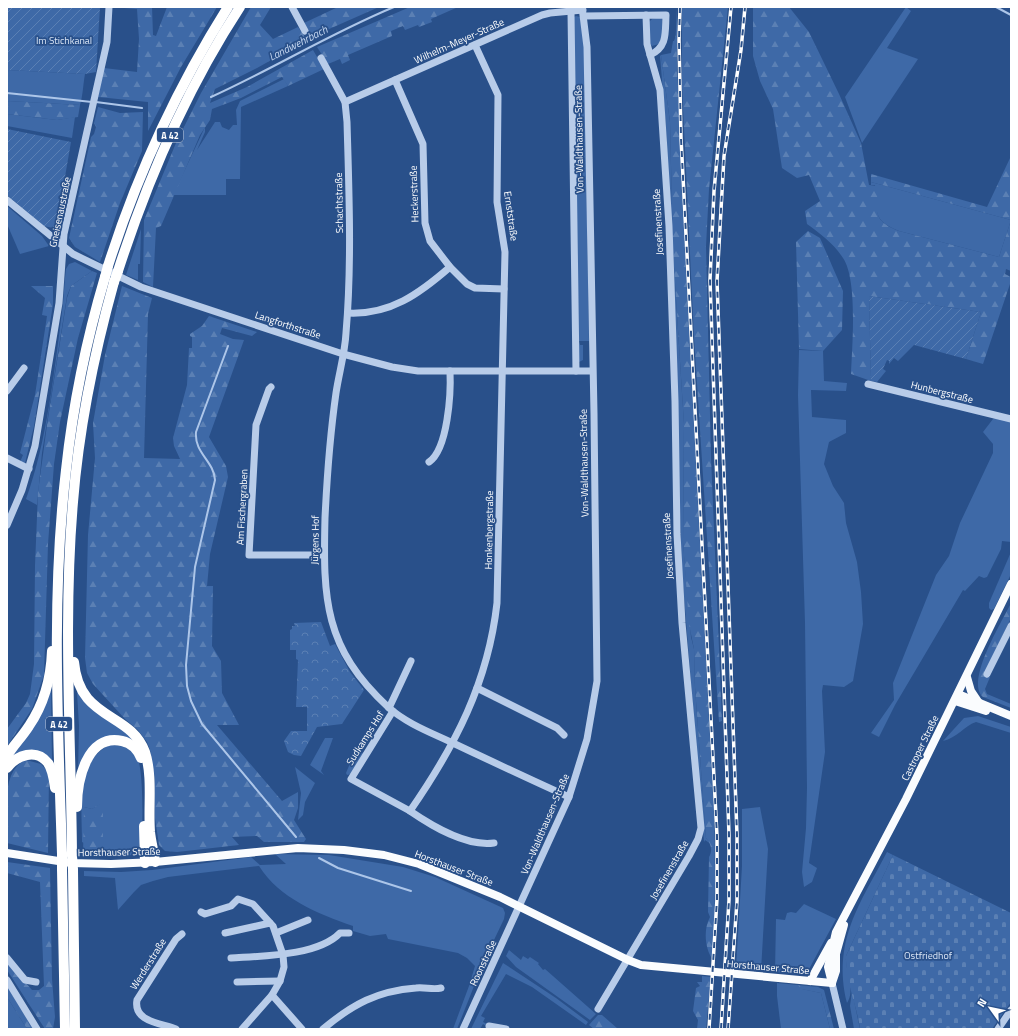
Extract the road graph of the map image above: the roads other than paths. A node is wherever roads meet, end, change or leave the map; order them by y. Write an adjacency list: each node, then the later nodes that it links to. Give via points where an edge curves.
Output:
1 (109, 7): 15 (street, Gneisenaustraße, via 107,42)
2 (228, 7): 17 (highway, A 42, bridge, via 188,76 133,193 108,266)
3 (240, 7): 17 (highway, A 42, bridge, via 203,69 172,131 143,197 118,271)
4 (292, 7): 8 (street)
5 (583, 11): 6 (street, Wilhelm-Meyer-Straße); 7 (street); 25 (street, Von-Waldthausen-Straße, via 587,47)
6 (571, 12): 9 (street, Wilhelm-Meyer-Straße, via 545,14); 24 (street, Von-Waldthausen-Straße)
7 (646, 15): 10 (street, Josefinenstraße); 10 (street, via 666,15 663,44)
8 (304, 31)
9 (475, 45): 12 (street, Wilhelm-Meyer-Straße); 18 (street, Ernststraße, via 498,95 497,202 505,243)
10 (650, 55): 73 (street, Josefinenstraße, via 661,98 670,242 677,534 682,623 701,828 689,856)
11 (321, 58): 13 (street, Schachtstraße)
12 (395, 80): 13 (street, Wilhelm-Meyer-Straße); 16 (street, Heckerstraße, via 423,144 426,230 434,247)
13 (345, 102): 19 (street, Schachtstraße, via 350,260)
14 (7, 200): 15 (street, Langforthstraße)
15 (62, 247): 20 (street, Langforthstraße, via 110,274 141,287); 32 (street, Gneisenaustraße, via 59,303)
16 (450, 268): 18 (street, Heckerstraße, via 471,286); 19 (street, via 416,294 390,307 365,314)
17 (109, 280): 36 (highway, A 42, via 87,344 72,424 62,506); 37 (highway, A 42, via 81,431 73,501)
18 (504, 289): 23 (street, Ernststraße)
19 (348, 313): 20 (street, Schachtstraße)
20 (343, 354): 22 (street, Langforthstraße, via 404,370); 34 (street, Jürgens Hof, via 329,450)
21 (24, 368): 28 (street)
22 (450, 371): 23 (street, Langforthstraße); 31 (street, via 447,420 436,455)
23 (502, 371): 24 (street, Langforthstraße); 42 (street, Honkenbergstraße, via 497,603 489,650)
24 (576, 371): 25 (street, Langforthstraße)
25 (592, 371): 52 (street, Von-Waldthausen-Straße, via 598,668 587,738)
26 (868, 384): 29 (street, Hunbergstraße)
27 (271, 388): 34 (street, Am Fischergraben, via 256,425 249,555)
28 (7, 391)
29 (1011, 419)
30 (7, 458): 32 (street)
31 (429, 462)
32 (29, 469): 33 (street, Gneisenaustraße)
33 (7, 525)
34 (324, 555): 45 (street, Jürgens Hof, via 326,598 338,640 358,675)
35 (1011, 584): 41 (main road, Castroper Straße)
36 (58, 606): 50 (highway, via 52,619 52,659 42,701 29,726); 54 (highway, A 42)
37 (68, 613): 56 (highway, A 42); 58 (highway, via 74,618 75,670 87,700 131,732 144,752 148,766 150,833)
38 (1011, 626): 40 (street)
39 (411, 661): 45 (street)
40 (987, 674)
41 (967, 677): 43 (main road, Castroper Straße); 44 (main road, via 971,691)
42 (477, 688): 48 (street, via 557,728); 49 (street, Honkenbergstraße)
43 (956, 698): 44 (main road); 46 (main road, via 979,709); 63 (main road, Castroper Straße)
44 (980, 704): 46 (main road)
45 (391, 709): 49 (street, Jürgens Hof, via 417,726); 53 (street, Sudkamps Hof, via 351,780)
46 (997, 711): 47 (main road)
47 (1011, 716)
48 (564, 735)
49 (454, 743): 52 (street, Jürgens Hof); 53 (street)
50 (7, 756)
51 (7, 768): 54 (highway, via 17,757 23,755 35,755 48,764 54,777 56,832)
52 (569, 798): 60 (street, Von-Waldthausen-Straße)
53 (410, 811): 55 (street, Sudkamps Hof, via 435,828 482,844)
54 (61, 841): 86 (highway, A 42, bridge)
55 (494, 843)
56 (72, 852): 59 (highway, via 77,840 77,800 84,764 94,749 102,743 110,740 124,741 136,750 143,765); 87 (highway, A 42, bridge)
57 (7, 853): 59 (main road, Horsthauser Straße, via 71,863)
58 (155, 862): 59 (main road, Horsthauser Straße); 60 (main road, Horsthauser Straße, via 286,848 344,850 419,864)
59 (145, 863)
60 (520, 905): 73 (main road, Horsthauser Straße); 92 (street, Roonstraße)
61 (201, 912): 64 (street, via 204,914 231,906 238,899 254,904)
62 (308, 920): 66 (street)
63 (844, 920): 69 (main road, Castroper Straße, via 839,924); 79 (main road, Castroper Straße)
64 (270, 923): 65 (street); 66 (street)
65 (225, 933)
66 (276, 933): 70 (street)
67 (349, 933): 70 (street, via 340,933 295,954)
68 (182, 934): 88 (street, Werderstraße, via 176,939 137,1000 136,1006 144,1018)
69 (833, 940): 75 (main road); 79 (main road, Castroper Straße, via 828,967)
70 (283, 954): 72 (street); 78 (street, via 284,967)
71 (7, 958): 76 (street, via 25,980)
72 (231, 958)
73 (628, 960): 75 (main road, Horsthauser Straße, via 641,965); 82 (street, Josefinenstraße)
74 (7, 980): 85 (street)
75 (810, 981): 79 (main road, Horsthauser Straße)
76 (36, 982)
77 (236, 982): 78 (street)
78 (280, 982): 81 (street)
79 (832, 983): 94 (street)
80 (441, 988): 91 (street, via 417,988 370,998 344,1011)
81 (272, 995): 89 (street); 90 (street)
82 (598, 1009)
83 (1011, 1010): 95 (street)
84 (489, 1026): 93 (street)
85 (38, 1029)
86 (65, 1029)
87 (75, 1029)
88 (176, 1029)
89 (242, 1029)
90 (302, 1029)
91 (323, 1029)
92 (463, 1029)
93 (506, 1029)
94 (843, 1029)
95 (998, 1029)

